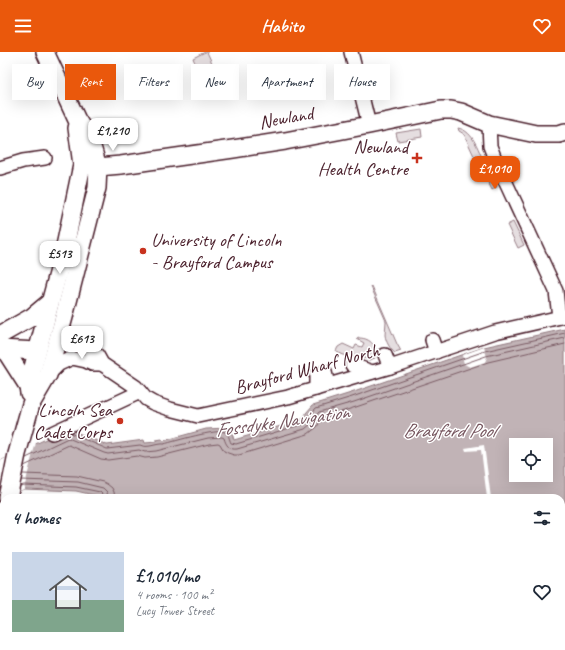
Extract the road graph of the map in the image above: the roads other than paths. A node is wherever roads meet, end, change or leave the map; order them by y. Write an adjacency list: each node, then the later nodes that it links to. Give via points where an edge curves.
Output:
1 (46, 52): 7 (main road, via 77,120 78,135)
2 (351, 52): 4 (street)
3 (489, 124): 4 (main road, Newland, via 461,112 441,110); 5 (main road, Newland, via 536,134); 10 (street, via 492,152 556,291)
4 (370, 125): 7 (main road, Newland, via 121,166)
5 (565, 132)
6 (45, 158): 8 (street)
7 (90, 166): 9 (main road); 12 (main road, via 97,188)
8 (0, 168)
9 (50, 302): 11 (main road); 13 (main road)
10 (562, 316): 17 (street, Brayford Wharf North, via 456,344 434,346 388,361)
11 (41, 334): 12 (main road); 13 (main road, via 28,333); 14 (main road)
12 (58, 337): 14 (main road); 15 (street, Brayford Wharf North, via 78,341 97,356); 19 (main road)
13 (1, 342): 14 (main road, via 22,350); 20 (main road)
14 (37, 351): 20 (main road)
15 (102, 364): 19 (street, via 72,358 59,364); 22 (street, Brayford Wharf North)
16 (352, 364): 17 (street)
17 (372, 372): 21 (street, Brayford Wharf North)
18 (320, 373): 21 (street)
19 (48, 374): 23 (main road)
20 (28, 386): 23 (main road)
21 (322, 387): 22 (street, Brayford Wharf North, via 198,416 153,403)
22 (140, 392): 24 (street)
23 (31, 404): 25 (main road)
24 (52, 433)
25 (9, 494)

